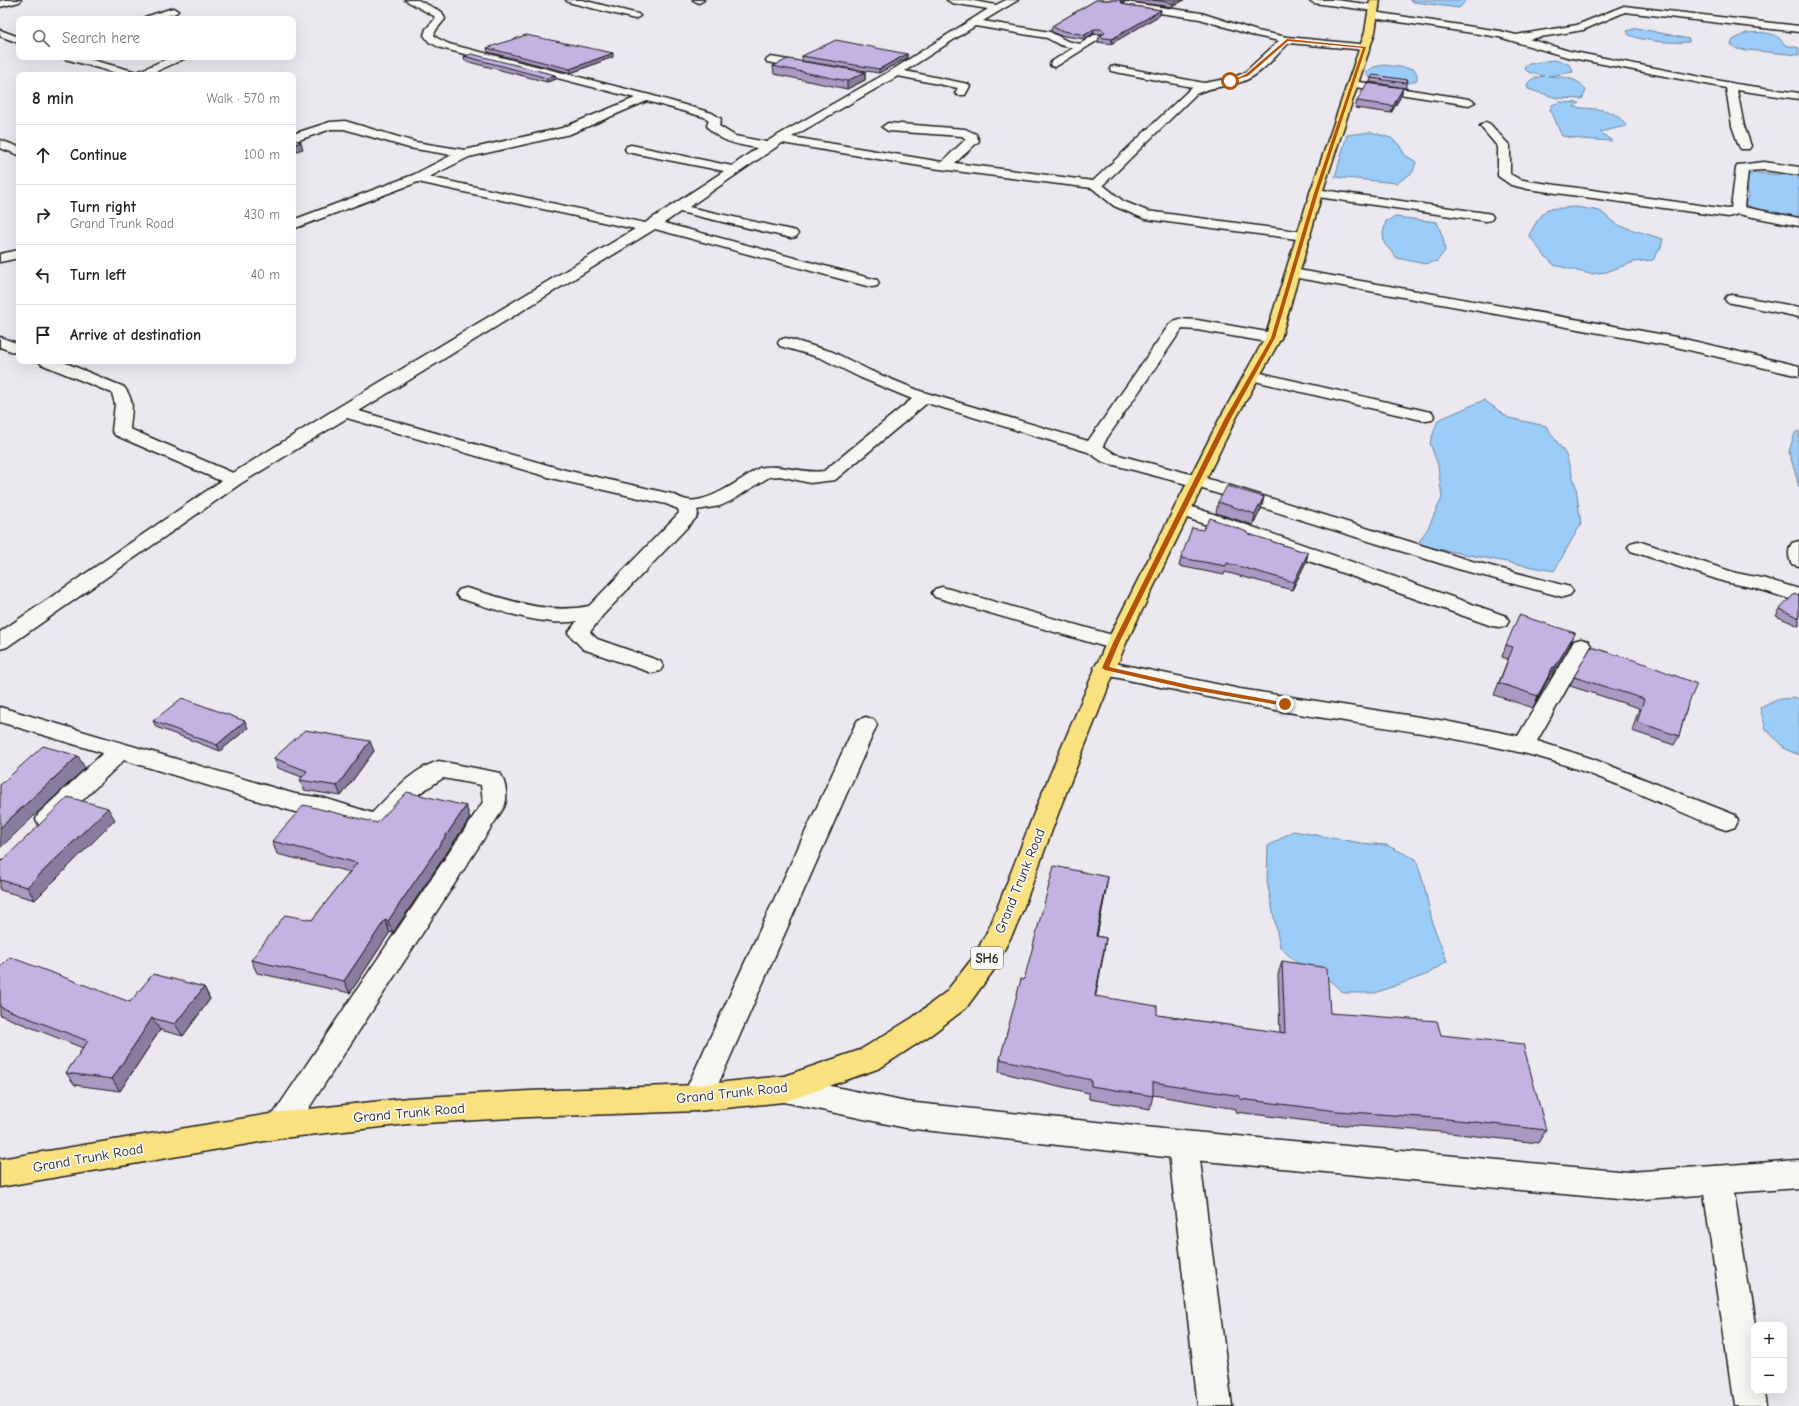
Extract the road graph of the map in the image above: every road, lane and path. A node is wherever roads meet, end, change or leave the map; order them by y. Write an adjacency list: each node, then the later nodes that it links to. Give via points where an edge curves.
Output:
1 (16, 0): 8 (street)
2 (410, 0): 43 (street, via 439,14 440,19 429,35 445,46)
3 (571, 0): 11 (street)
4 (618, 0): 11 (street)
5 (952, 0): 12 (street)
6 (1013, 0): 12 (street)
7 (1314, 0): 13 (street)
8 (0, 4)
9 (1126, 5): 24 (street, via 1201,16)
10 (1689, 6): 17 (street)
11 (598, 7): 16 (street)
12 (997, 8): 18 (street)
13 (1374, 8): 23 (street, via 1500,34); 25 (main road, Grand Trunk Road / SH6)
14 (173, 11): 15 (street)
15 (157, 16)
16 (635, 16)
17 (1681, 17): 19 (street); 23 (street, via 1624,9 1580,28)
18 (974, 23): 26 (street, via 1050,35); 35 (street)
19 (1799, 30)
20 (0, 33): 22 (street)
21 (1098, 37): 26 (street)
22 (16, 39)
23 (1513, 39): 40 (street, via 1567,54)
24 (1287, 40): 25 (street); 39 (street, via 1247,75)
25 (1365, 47): 38 (main road, Grand Trunk Road / SH6)
26 (1081, 48): 30 (street)
27 (80, 60): 33 (street)
28 (173, 60): 34 (street)
29 (771, 60): 31 (street)
30 (1056, 64)
31 (824, 69)
32 (1115, 69): 39 (street)
33 (126, 72)
34 (144, 72)
35 (896, 72): 37 (street); 41 (street, via 964,86)
36 (870, 76): 37 (street)
37 (885, 79): 48 (street)
38 (1353, 84): 44 (street); 60 (main road, Grand Trunk Road / SH6)
39 (1203, 86): 59 (street, via 1192,92)
40 (1731, 86): 42 (street); 51 (street, via 1738,126)
41 (961, 93)
42 (1799, 96)
43 (646, 97): 50 (street, via 708,115 714,120 713,126 717,132 737,140); 54 (street, via 566,131)
44 (1469, 102)
45 (1486, 126): 62 (street, via 1504,146 1504,176 1515,182 1728,213)
46 (888, 127): 55 (street, via 951,131 972,136 973,141)
47 (296, 137): 54 (street, via 330,126 345,125 413,145)
48 (782, 139): 50 (street); 55 (street)
49 (0, 144): 53 (street)
50 (768, 146): 56 (street)
51 (1745, 146)
52 (631, 149): 56 (street)
53 (16, 150)
54 (466, 154): 58 (street)
55 (945, 166): 59 (street)
56 (735, 170): 61 (street)
57 (1799, 171): 62 (street, via 1764,166 1742,168)
58 (417, 178): 65 (street); 66 (street)
59 (1096, 185): 68 (street, via 1113,202 1145,215)
60 (1316, 193): 63 (street); 68 (main road, Grand Trunk Road / SH6)
61 (678, 208): 66 (street); 67 (street)
62 (1737, 210): 64 (street)
63 (1486, 217)
64 (1799, 222)
65 (296, 224)
66 (650, 226): 72 (street); 81 (street)
67 (791, 234)
68 (1304, 236): 71 (main road, Grand Trunk Road / SH6)
69 (16, 255): 70 (street)
70 (0, 258)
71 (1293, 273): 75 (main road, Grand Trunk Road / SH6); 78 (street, via 1676,342)
72 (872, 283)
73 (1732, 299): 74 (street)
74 (1799, 312)
75 (1273, 338): 79 (main road, Grand Trunk Road / SH6); 83 (street, via 1179,324 1098,438)
76 (786, 343): 80 (street, via 827,355 864,374)
77 (54, 364): 84 (street, via 118,390 124,396 121,430 128,435)
78 (1799, 371)
79 (1252, 376): 82 (street); 85 (main road, Grand Trunk Road / SH6)
80 (924, 397): 83 (street); 86 (street, via 829,476 810,478 780,471 765,472 725,497 713,502)
81 (343, 412): 84 (street); 86 (street, via 561,475 672,500)
82 (1426, 416)
83 (1094, 448): 85 (street, via 1109,458)
84 (234, 480): 97 (street)
85 (1196, 481): 87 (main road, Grand Trunk Road / SH6); 91 (street, via 1450,561)
86 (686, 506): 95 (street, via 690,514)
87 (1183, 510): 96 (street); 98 (main road, Grand Trunk Road / SH6)
88 (1638, 547): 94 (street, via 1732,578 1759,583)
89 (1799, 547): 90 (street)
90 (1799, 560)
91 (1563, 591)
92 (942, 593): 98 (street)
93 (466, 594): 95 (street, via 538,614 571,616)
94 (1799, 596)
95 (596, 611): 100 (street, via 578,633 590,644)
96 (1499, 621)
97 (0, 642)
98 (1116, 643): 101 (main road, Grand Trunk Road / SH6)
99 (1581, 646): 104 (street)
100 (652, 666)
101 (1105, 668): 104 (street, via 1193,688 1443,729); 108 (main road, Grand Trunk Road / SH6, via 1004,925 984,963 956,1000 922,1026 870,1059)
102 (0, 714): 105 (street)
103 (866, 725): 109 (street)
104 (1523, 746): 106 (street, via 1571,760)
105 (120, 750): 107 (street); 110 (street, via 295,803 324,807 377,823 412,787 439,769 492,779 495,803)
106 (1726, 821)
107 (34, 832)
108 (784, 1089): 109 (main road, Grand Trunk Road / SH6); 111 (street, via 906,1115)
109 (697, 1098): 110 (main road, Grand Trunk Road / SH6, via 416,1110)
110 (282, 1126): 112 (main road, Grand Trunk Road / SH6)
111 (1183, 1145): 114 (street, via 1629,1186); 115 (street)
112 (0, 1173)
113 (1799, 1174): 114 (street)
114 (1717, 1180): 116 (street)
115 (1215, 1406)
116 (1751, 1406)

